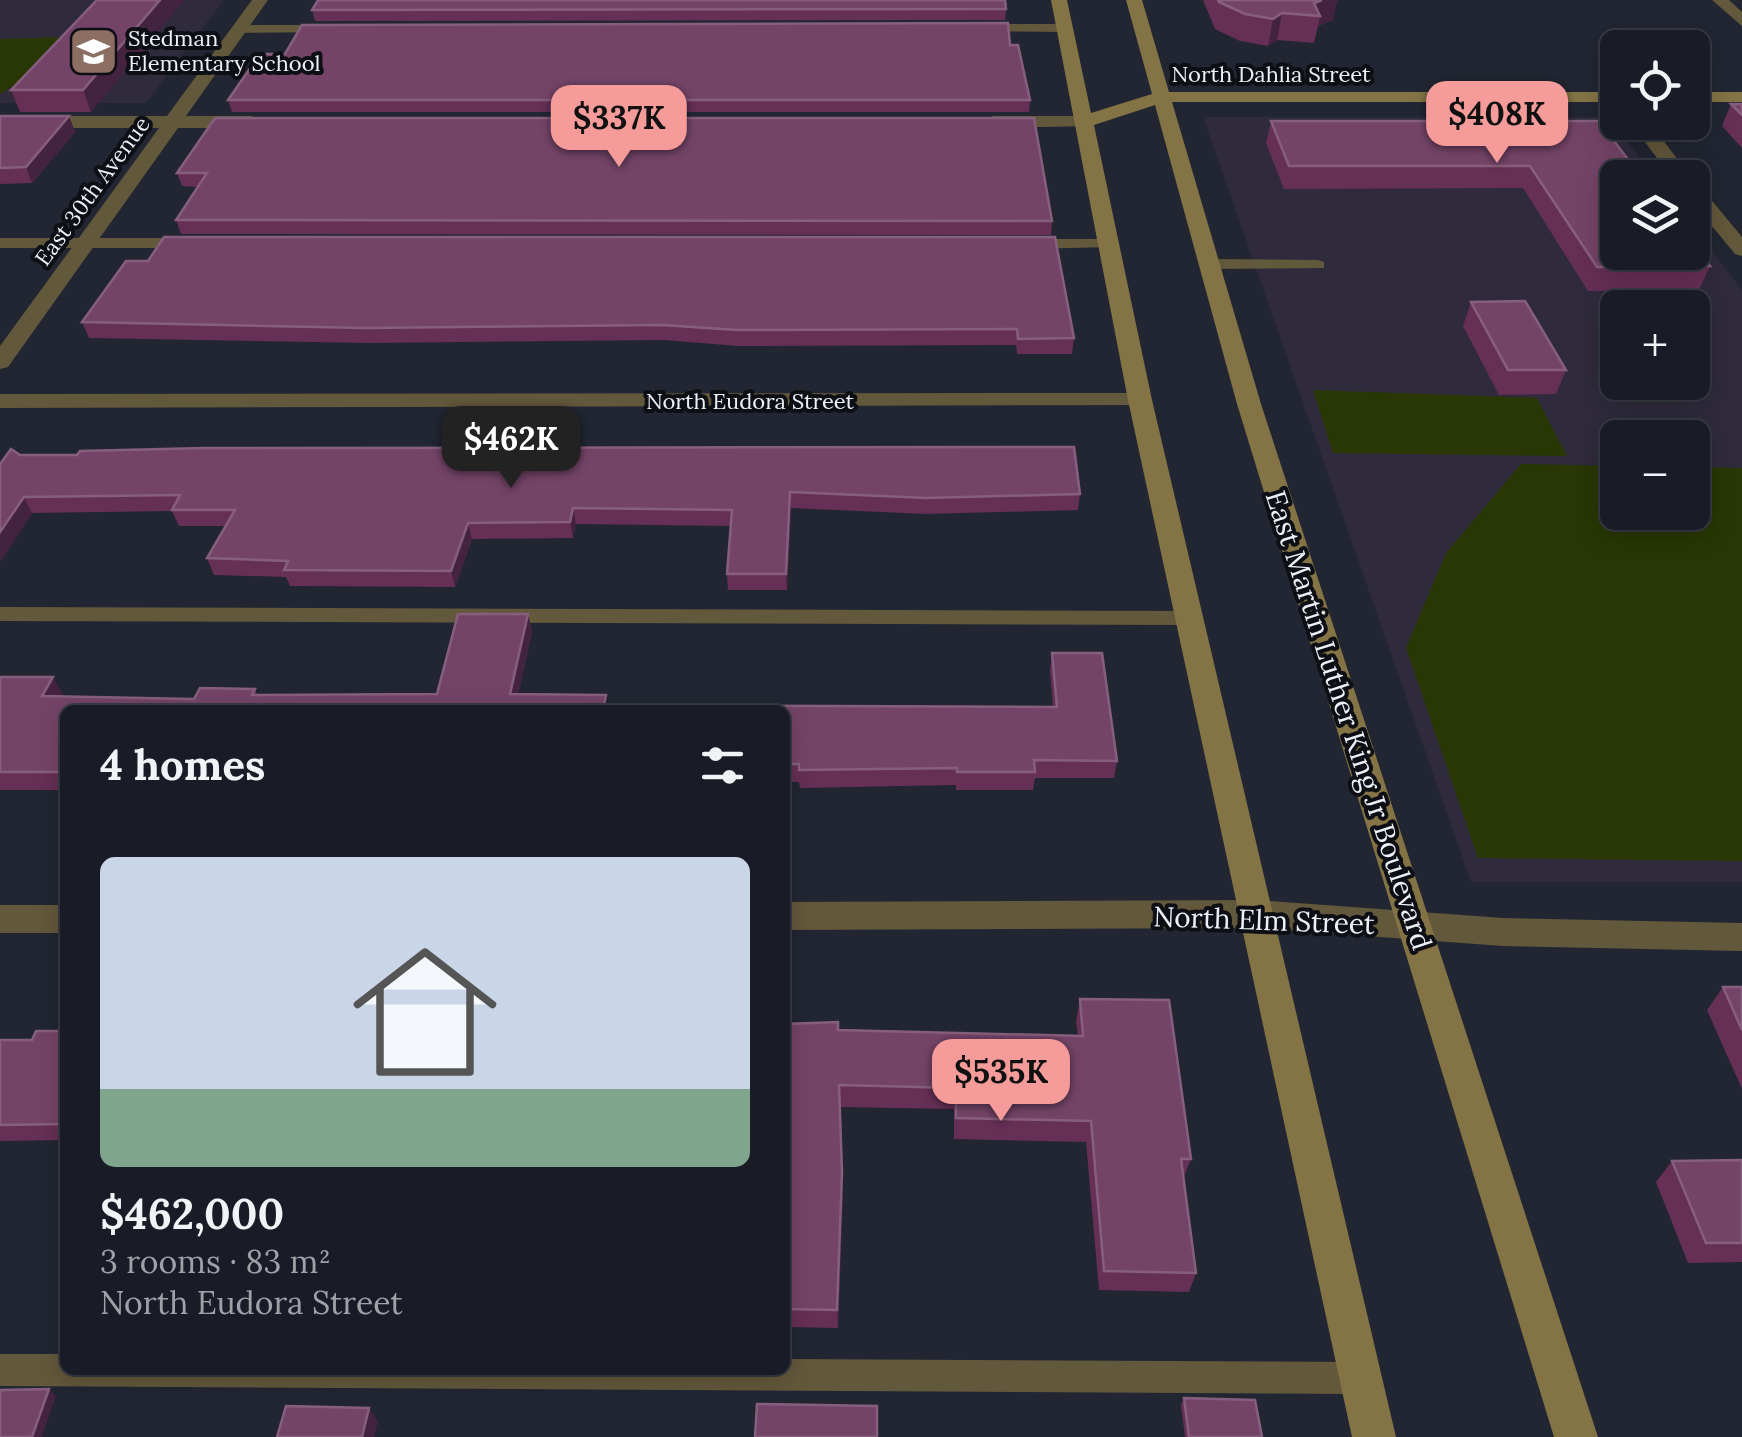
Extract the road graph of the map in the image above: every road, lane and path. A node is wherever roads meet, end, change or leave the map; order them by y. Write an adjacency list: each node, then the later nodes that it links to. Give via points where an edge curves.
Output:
1 (260, 0): 8 (street, East 30th Avenue)
2 (1059, 0): 7 (main road)
3 (1134, 0): 10 (main road, East Martin Luther King Jr Boulevard)
4 (1720, 0): 5 (street)
5 (1742, 22)
6 (956, 28): 7 (lane)
7 (1066, 28): 18 (main road)
8 (240, 29): 9 (lane); 15 (street, East 30th Avenue)
9 (339, 29)
10 (1160, 97): 13 (main road, North Dahlia Street); 18 (main road, North Dahlia Street); 28 (main road, East Martin Luther King Jr Boulevard)
11 (1710, 97): 12 (main road)
12 (1742, 97)
13 (1600, 98)
14 (0, 122): 15 (street)
15 (172, 122): 16 (street); 22 (street, East 30th Avenue)
16 (271, 122)
17 (980, 122): 18 (street, North Dahlia Street)
18 (1082, 122): 26 (main road)
19 (1653, 140): 20 (street)
20 (1669, 160)
21 (1710, 211): 27 (street)
22 (86, 242): 23 (lane); 24 (lane); 30 (street, East 30th Avenue)
23 (0, 243)
24 (204, 243)
25 (1011, 244): 26 (lane)
26 (1108, 244): 31 (main road)
27 (1742, 250)
28 (1207, 264): 29 (lane); 39 (main road, East Martin Luther King Jr Boulevard)
29 (1318, 265)
30 (0, 362)
31 (1140, 400): 32 (street, North Eudora Street); 34 (main road)
32 (0, 401)
33 (0, 614): 34 (lane)
34 (1188, 618): 35 (main road)
35 (1256, 914): 36 (street, North Elm Street); 39 (street, North Elm Street); 44 (main road)
36 (790, 916)
37 (0, 919): 38 (street)
38 (60, 919)
39 (1415, 927): 40 (street, North Elm Street); 46 (main road, East Martin Luther King Jr Boulevard)
40 (1742, 937)
41 (0, 1370): 42 (lane)
42 (60, 1370)
43 (790, 1375): 44 (lane)
44 (1361, 1378): 45 (main road)
45 (1374, 1437)
46 (1576, 1437)

